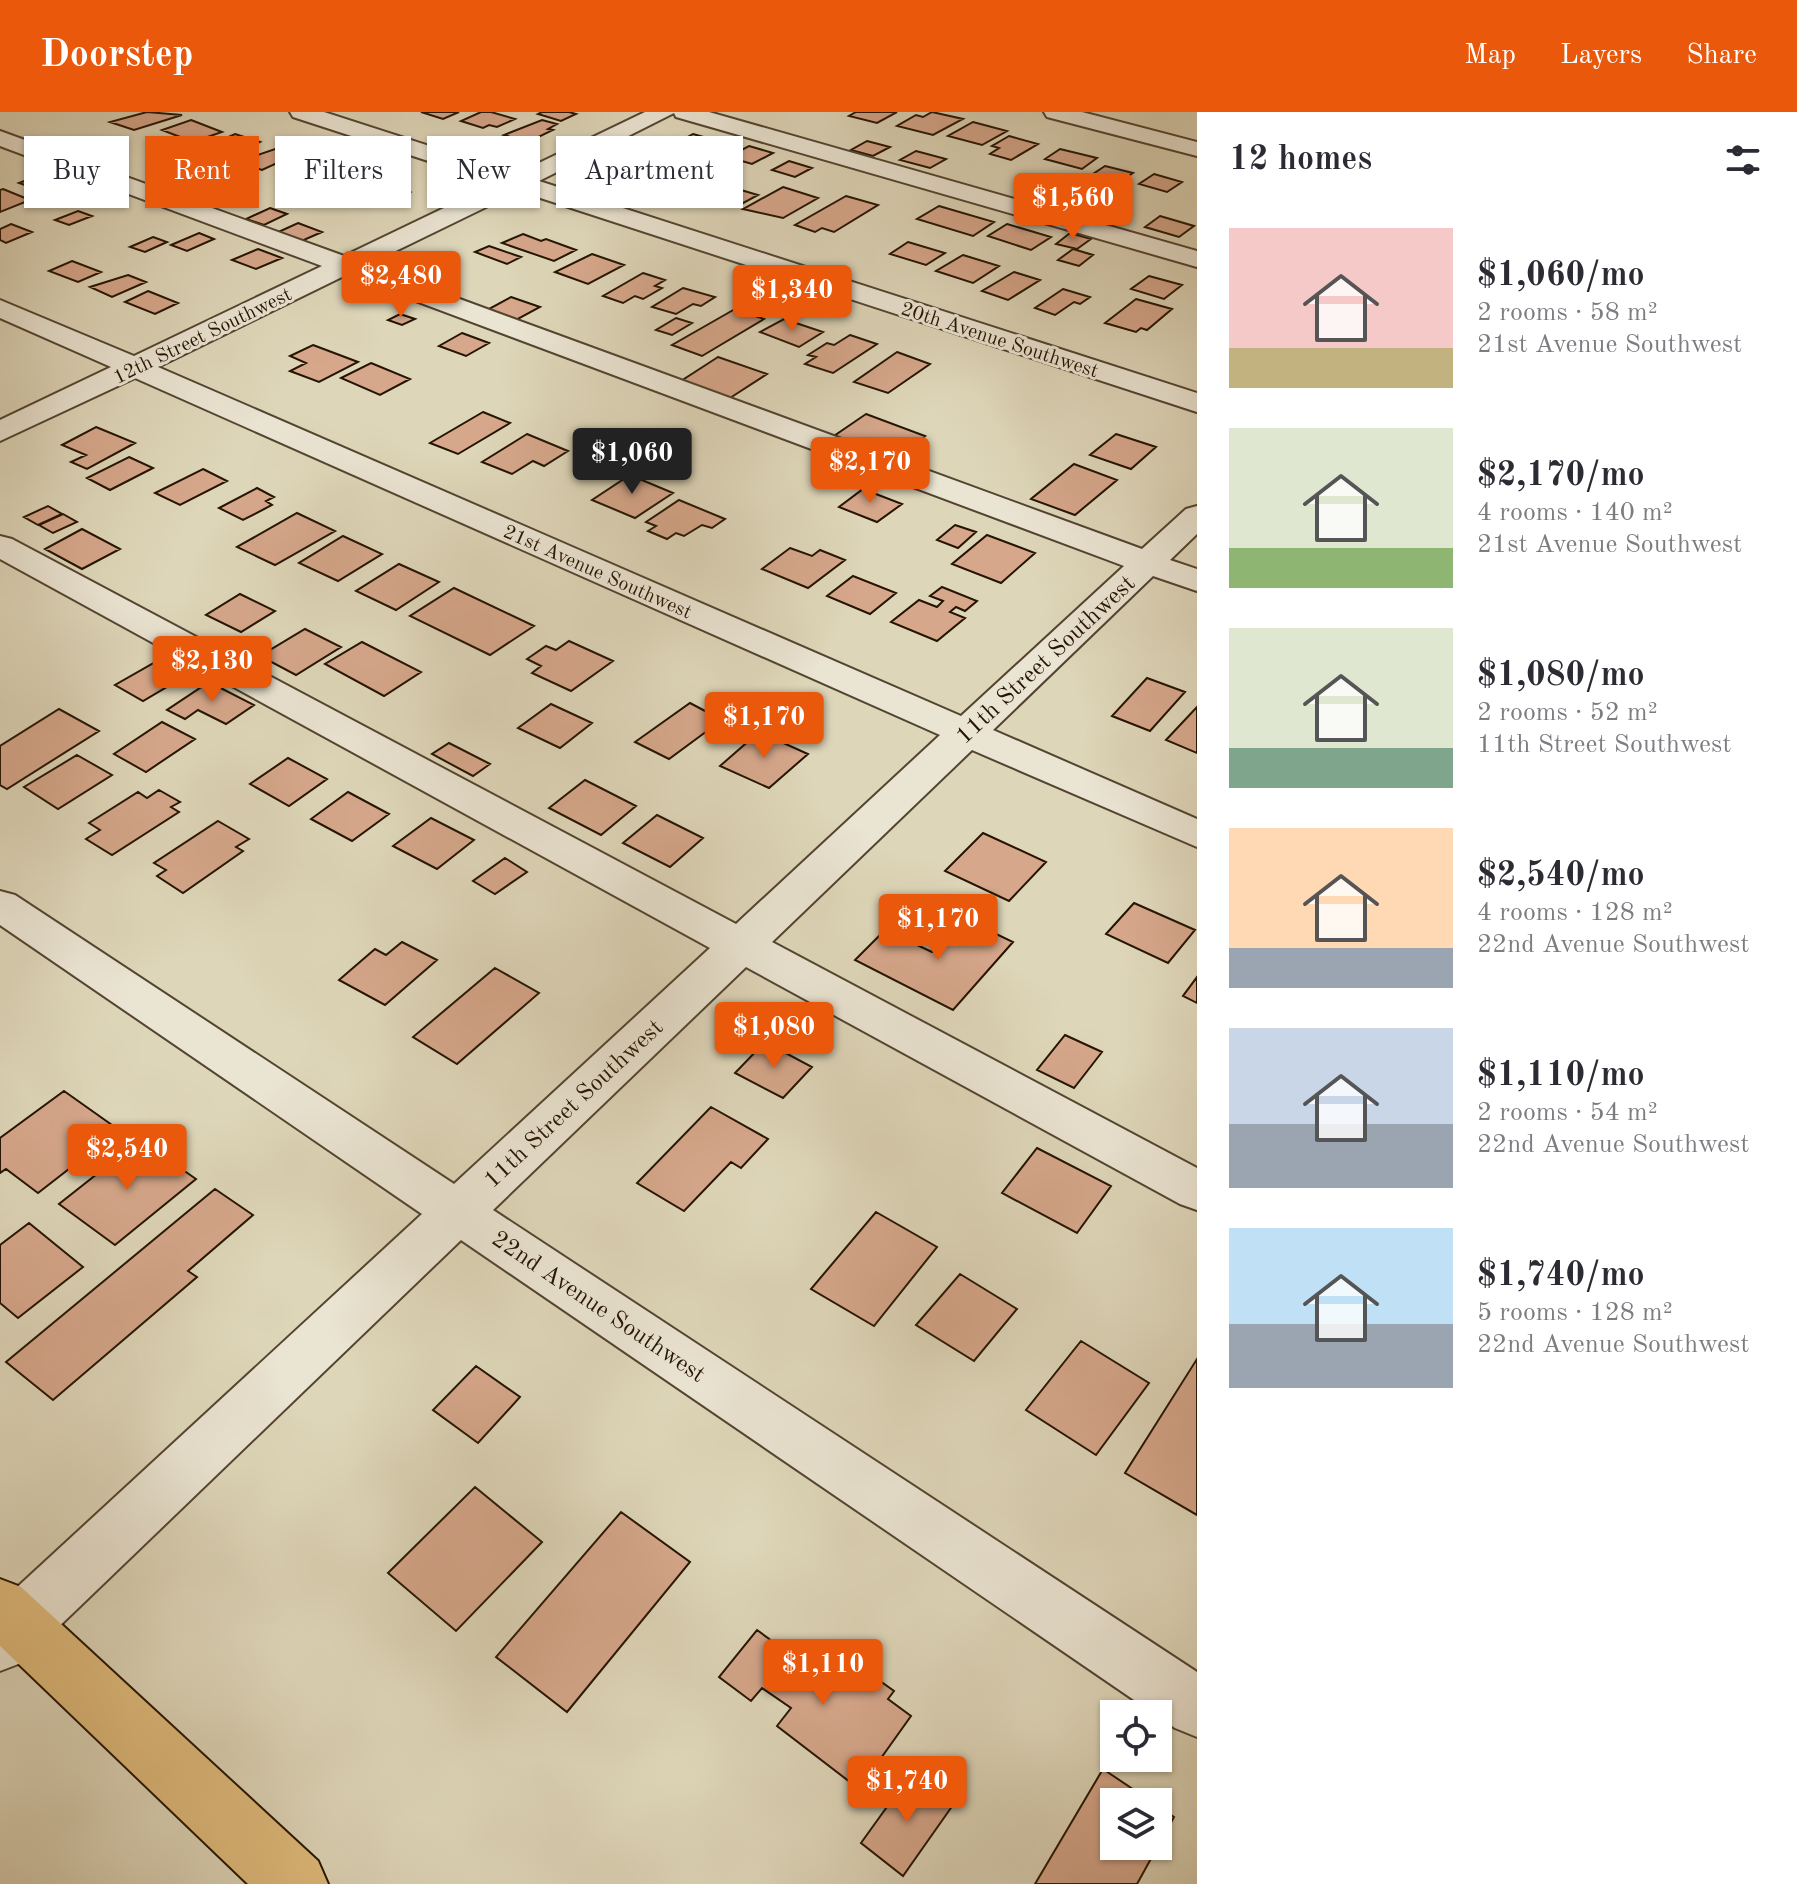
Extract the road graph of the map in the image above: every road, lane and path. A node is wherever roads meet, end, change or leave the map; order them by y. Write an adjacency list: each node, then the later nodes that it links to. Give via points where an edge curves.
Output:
1 (301, 112): 7 (street, 20th Avenue Southwest)
2 (663, 112): 8 (street, 12th Street Southwest)
3 (684, 112): 11 (street)
4 (1055, 112): 6 (street)
5 (0, 138): 12 (street)
6 (1197, 149)
7 (427, 153)
8 (540, 171)
9 (540, 189): 15 (street, 20th Avenue Southwest)
10 (463, 208): 12 (street, 12th Street Southwest)
11 (1197, 259)
12 (345, 265): 14 (street, 12th Street Southwest); 19 (street)
13 (0, 308): 14 (street, 21st Avenue Southwest)
14 (134, 367): 16 (street, 12th Street Southwest); 21 (street, 21st Avenue Southwest)
15 (1197, 403)
16 (0, 432)
17 (1197, 516): 19 (street, 11th Street Southwest)
18 (0, 546): 24 (street)
19 (1147, 563): 20 (street); 21 (street, 11th Street Southwest)
20 (1197, 581)
21 (967, 733): 22 (street, 21st Avenue Southwest); 24 (street, 11th Street Southwest)
22 (1197, 834)
23 (0, 905): 26 (street, 22nd Avenue Southwest)
24 (741, 945): 25 (street); 26 (street, 11th Street Southwest)
25 (1197, 1191)
26 (458, 1211): 27 (street, 11th Street Southwest); 28 (street, 22nd Avenue Southwest)
27 (6, 1625): 29 (main road)
28 (1197, 1707)
29 (295, 1884)

